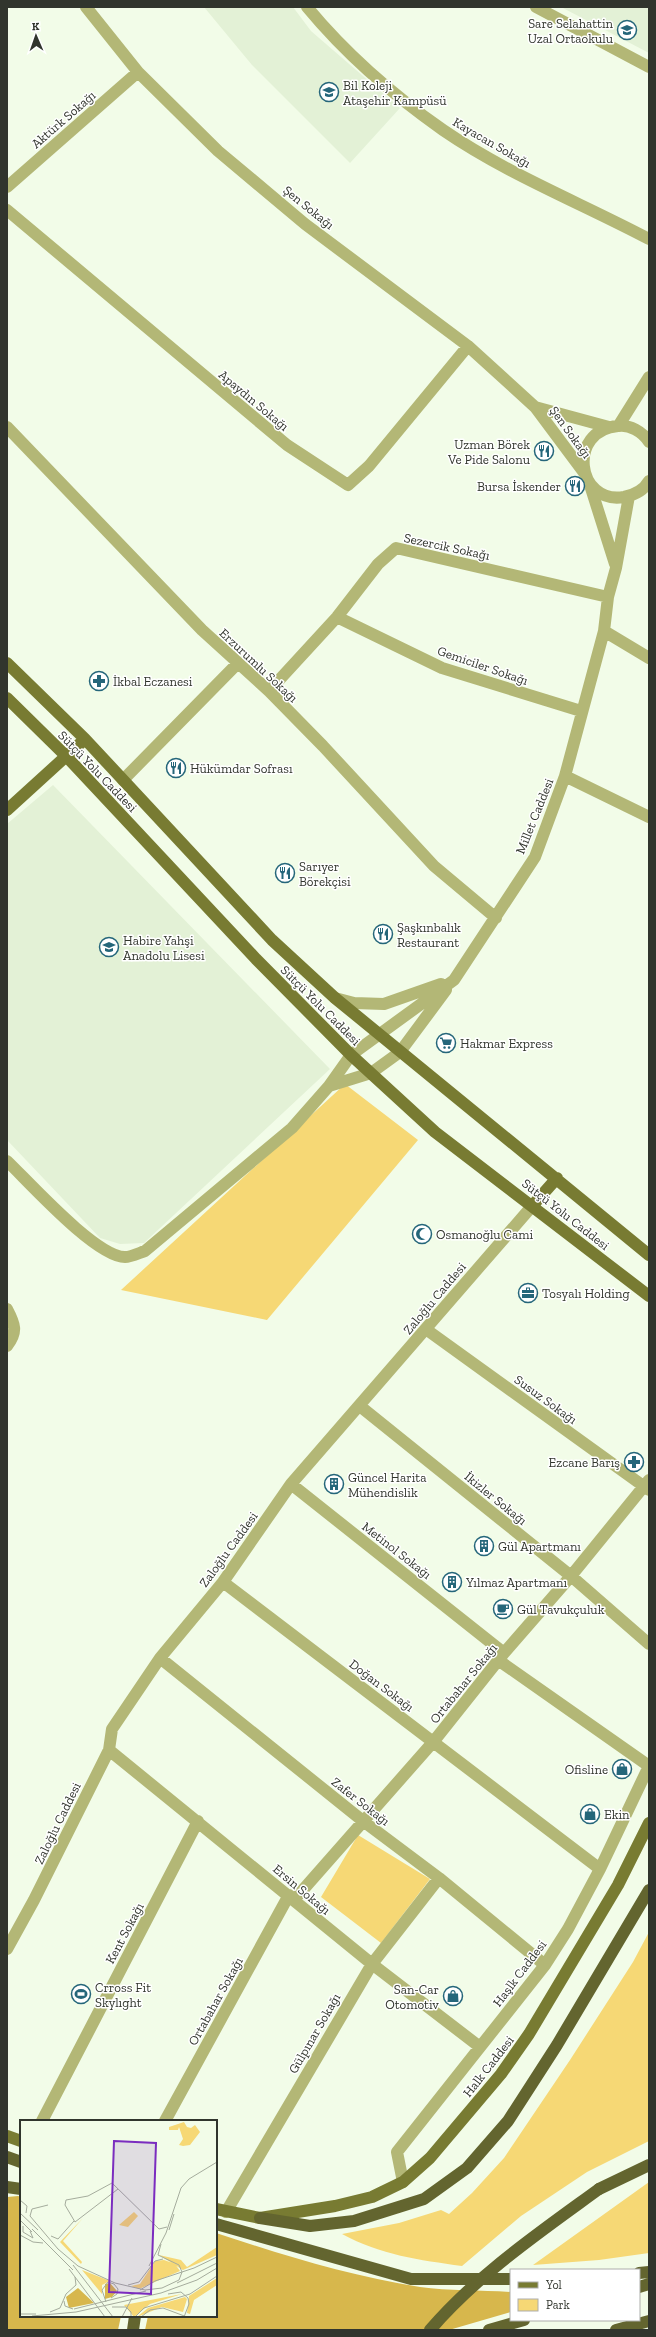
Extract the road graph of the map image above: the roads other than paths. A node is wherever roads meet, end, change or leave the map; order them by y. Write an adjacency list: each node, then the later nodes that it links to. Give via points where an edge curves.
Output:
1 (86, 7): 5 (street, Şen Sokağı)
2 (307, 7): 8 (street, Kayacan Sokağı, via 381,84 444,131 514,171)
3 (536, 7): 4 (street)
4 (649, 67)
5 (138, 72): 6 (street, Aktürk Sokağı); 9 (street, Şen Sokağı, via 218,151 300,219)
6 (7, 187)
7 (7, 210): 9 (street, Apaydın Sokağı, via 287,445 348,485 370,466)
8 (649, 238)
9 (468, 346): 11 (street, Şen Sokağı)
10 (649, 377): 12 (street)
11 (535, 406): 12 (street, Şen Sokağı); 15 (street, Şen Sokağı)
12 (614, 426): 14 (street, Şen Sokağı, via 640,432); 15 (street, via 598,432 584,450 582,462)
13 (7, 427): 24 (street, Erzurumlu Sokağı, via 202,630)
14 (649, 442)
15 (587, 479): 17 (street, via 608,496 618,498); 18 (street)
16 (649, 481): 17 (street)
17 (639, 493): 18 (street, Millet Caddesi)
18 (616, 568): 19 (street, Millet Caddesi)
19 (608, 597): 20 (street, Sezercik Sokağı, via 396,548 378,564); 21 (street, Millet Caddesi)
20 (337, 616): 25 (street, Sezercik Sokağı); 27 (street, Gemiciler Sokağı, via 442,668)
21 (604, 631): 22 (street); 27 (street, Millet Caddesi)
22 (649, 658)
23 (7, 663): 28 (main road, Sütçü Yolu Caddesi)
24 (238, 663): 25 (street, Erzurumlu Sokağı); 31 (street)
25 (269, 691): 34 (street, Erzurumlu Sokağı, via 434,866)
26 (7, 698): 29 (main road, Sütçü Yolu Caddesi)
27 (581, 711): 30 (street, Millet Caddesi)
28 (85, 739): 29 (main road); 31 (main road, Sütçü Yolu Caddesi)
29 (67, 757): 32 (main road); 39 (main road, Sütçü Yolu Caddesi, via 256,959)
30 (565, 776): 33 (street); 34 (street, Millet Caddesi, via 535,857)
31 (123, 780): 36 (main road, Sütçü Yolu Caddesi, via 272,940)
32 (7, 810)
33 (649, 817)
34 (496, 918): 35 (street, Millet Caddesi)
35 (454, 980): 36 (street, via 384,1004); 37 (street, Millet Caddesi); 38 (street)
36 (336, 998): 37 (main road, Sütçü Yolu Caddesi)
37 (381, 1034): 38 (main road, Sütçü Yolu Caddesi); 39 (street, Millet Caddesi)
38 (400, 1052): 40 (street); 43 (main road, Sütçü Yolu Caddesi)
39 (351, 1055): 40 (main road, Sütçü Yolu Caddesi); 41 (street, Millet Caddesi)
40 (371, 1073): 41 (street); 44 (main road, Sütçü Yolu Caddesi, via 434,1132)
41 (329, 1086): 42 (street, Millet Caddesi, via 292,1128 203,1203 145,1251 124,1257 108,1252 80,1232)
42 (7, 1161)
43 (557, 1178): 44 (main road); 45 (main road, Sütçü Yolu Caddesi)
44 (533, 1206): 46 (main road, Sütçü Yolu Caddesi); 48 (street, Zaloğlu Caddesi)
45 (649, 1255)
46 (649, 1296)
47 (7, 1309): 49 (street, via 16,1326 13,1338)
48 (427, 1330): 50 (street, Zaloğlu Caddesi); 52 (street, Susuz Sokağı)
49 (7, 1346)
50 (360, 1407): 51 (street, Zaloğlu Caddesi); 53 (street, İkizler Sokağı)
51 (291, 1484): 54 (street, Zaloğlu Caddesi); 56 (street, Metinol Sokağı)
52 (647, 1485): 53 (street, Ortabahar Sokağı)
53 (571, 1576): 55 (street, İkizler Sokağı); 56 (street, Ortabahar Sokağı)
54 (223, 1582): 57 (street, Zaloğlu Caddesi); 58 (street, Doğan Sokağı)
55 (649, 1644)
56 (501, 1657): 58 (street, Ortabahar Sokağı); 60 (street, Metinol Sokağı)
57 (160, 1658): 59 (street, Zaloğlu Caddesi, via 112,1729); 62 (street, Zafer Sokağı)
58 (434, 1741): 62 (street, Ortabahar Sokağı); 64 (street, Doğan Sokağı)
59 (108, 1750): 61 (street, Ersin Sokağı); 68 (street, Zaloğlu Caddesi, via 34,1900)
60 (649, 1766): 64 (street, Haşlk Caddesi)
61 (198, 1821): 67 (street, Ersin Sokağı); 72 (street, Kent Sokağı)
62 (363, 1821): 65 (street, Zafer Sokağı); 67 (street, Ortabahar Sokağı)
63 (649, 1823): 79 (main road, Halk Caddesi, via 618,1885 529,2034 501,2074 459,2124 430,2158)
64 (600, 1869): 70 (street, Haşlk Caddesi)
65 (439, 1878): 69 (street, Gülpınar Sokağı); 70 (street, Zafer Sokağı)
66 (649, 1890): 83 (highway, via 557,2045 508,2121 467,2168 424,2199 354,2221 310,2226)
67 (292, 1898): 69 (street, Ersin Sokağı); 73 (street, Ortabahar Sokağı)
68 (7, 1948)
69 (372, 1964): 71 (street, Ersin Sokağı); 82 (street, Gülpınar Sokağı)
70 (546, 1965): 71 (street, Haşlk Caddesi)
71 (480, 2047): 79 (street, Haşlk Caddesi, via 397,2152)
72 (43, 2120)
73 (166, 2120)
74 (7, 2136): 75 (main road)
75 (20, 2141)
76 (7, 2157): 77 (highway)
77 (20, 2162)
78 (649, 2165): 90 (highway, bridge, via 599,2189 510,2255 442,2316)
79 (403, 2182): 83 (main road, Halk Caddesi, via 372,2197 335,2206)
80 (7, 2187): 81 (highway)
81 (20, 2189)
82 (221, 2210): 83 (main road, Halk Caddesi)
83 (260, 2218)
84 (217, 2224): 85 (highway, via 412,2279)
85 (510, 2279)
86 (135, 2317): 89 (highway)
87 (520, 2321): 91 (highway)
88 (649, 2321): 92 (highway)
89 (133, 2330)
90 (430, 2330)
91 (489, 2330)
92 (616, 2330)

